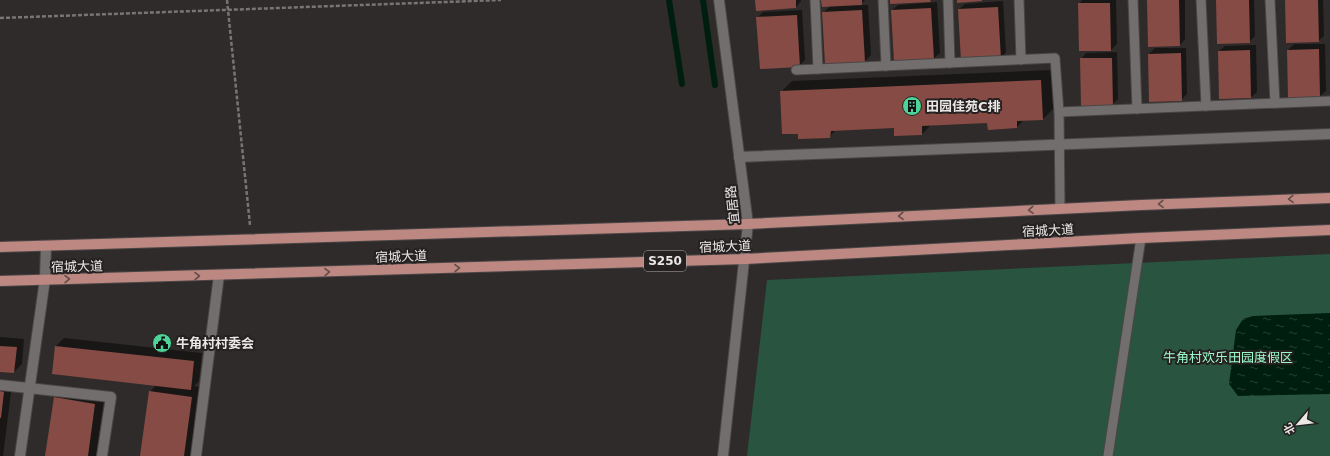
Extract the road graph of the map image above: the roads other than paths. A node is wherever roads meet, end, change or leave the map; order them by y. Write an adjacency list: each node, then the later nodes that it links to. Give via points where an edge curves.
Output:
1 (719, 0): 21 (street, 宜居路)
2 (815, 0): 12 (lane)
3 (883, 0): 11 (lane)
4 (948, 0): 10 (lane)
5 (1020, 0): 9 (lane)
6 (1133, 0): 17 (lane)
7 (1200, 0): 16 (lane)
8 (1270, 0): 15 (lane)
9 (1021, 60): 10 (lane); 18 (lane, via 1055,58)
10 (950, 63): 11 (lane)
11 (886, 66): 12 (lane)
12 (818, 69): 13 (lane)
13 (796, 70)
14 (1330, 101): 15 (lane)
15 (1275, 104): 16 (lane)
16 (1206, 106): 17 (lane)
17 (1137, 109): 18 (lane)
18 (1059, 112): 20 (lane)
19 (1330, 134): 20 (street)
20 (1059, 144): 21 (street); 23 (lane)
21 (740, 157): 24 (street, 宜居路)
22 (1330, 198): 23 (main road, 宿城大道, one-way to 23)
23 (1060, 208): 24 (main road, 宿城大道, one-way to 24)
24 (748, 224): 27 (main road, 宿城大道); 29 (street, 宜居路)
25 (1330, 230): 26 (main road, 宿城大道 / S250)
26 (1141, 238): 29 (main road, 宿城大道 / S250); 39 (lane)
27 (46, 246): 28 (main road, 宿城大道); 31 (street)
28 (0, 247)
29 (745, 258): 30 (main road, 宿城大道 / S250, one-way to 29); 38 (street, 宜居路)
30 (220, 275): 31 (main road, 宿城大道 / S250, one-way to 30); 37 (street)
31 (44, 279): 32 (main road, 宿城大道 / S250); 34 (street)
32 (0, 281)
33 (0, 385): 34 (street)
34 (30, 388): 35 (street); 36 (street, via 111,397)
35 (20, 456)
36 (102, 456)
37 (196, 456)
38 (722, 456)
39 (1108, 456)

